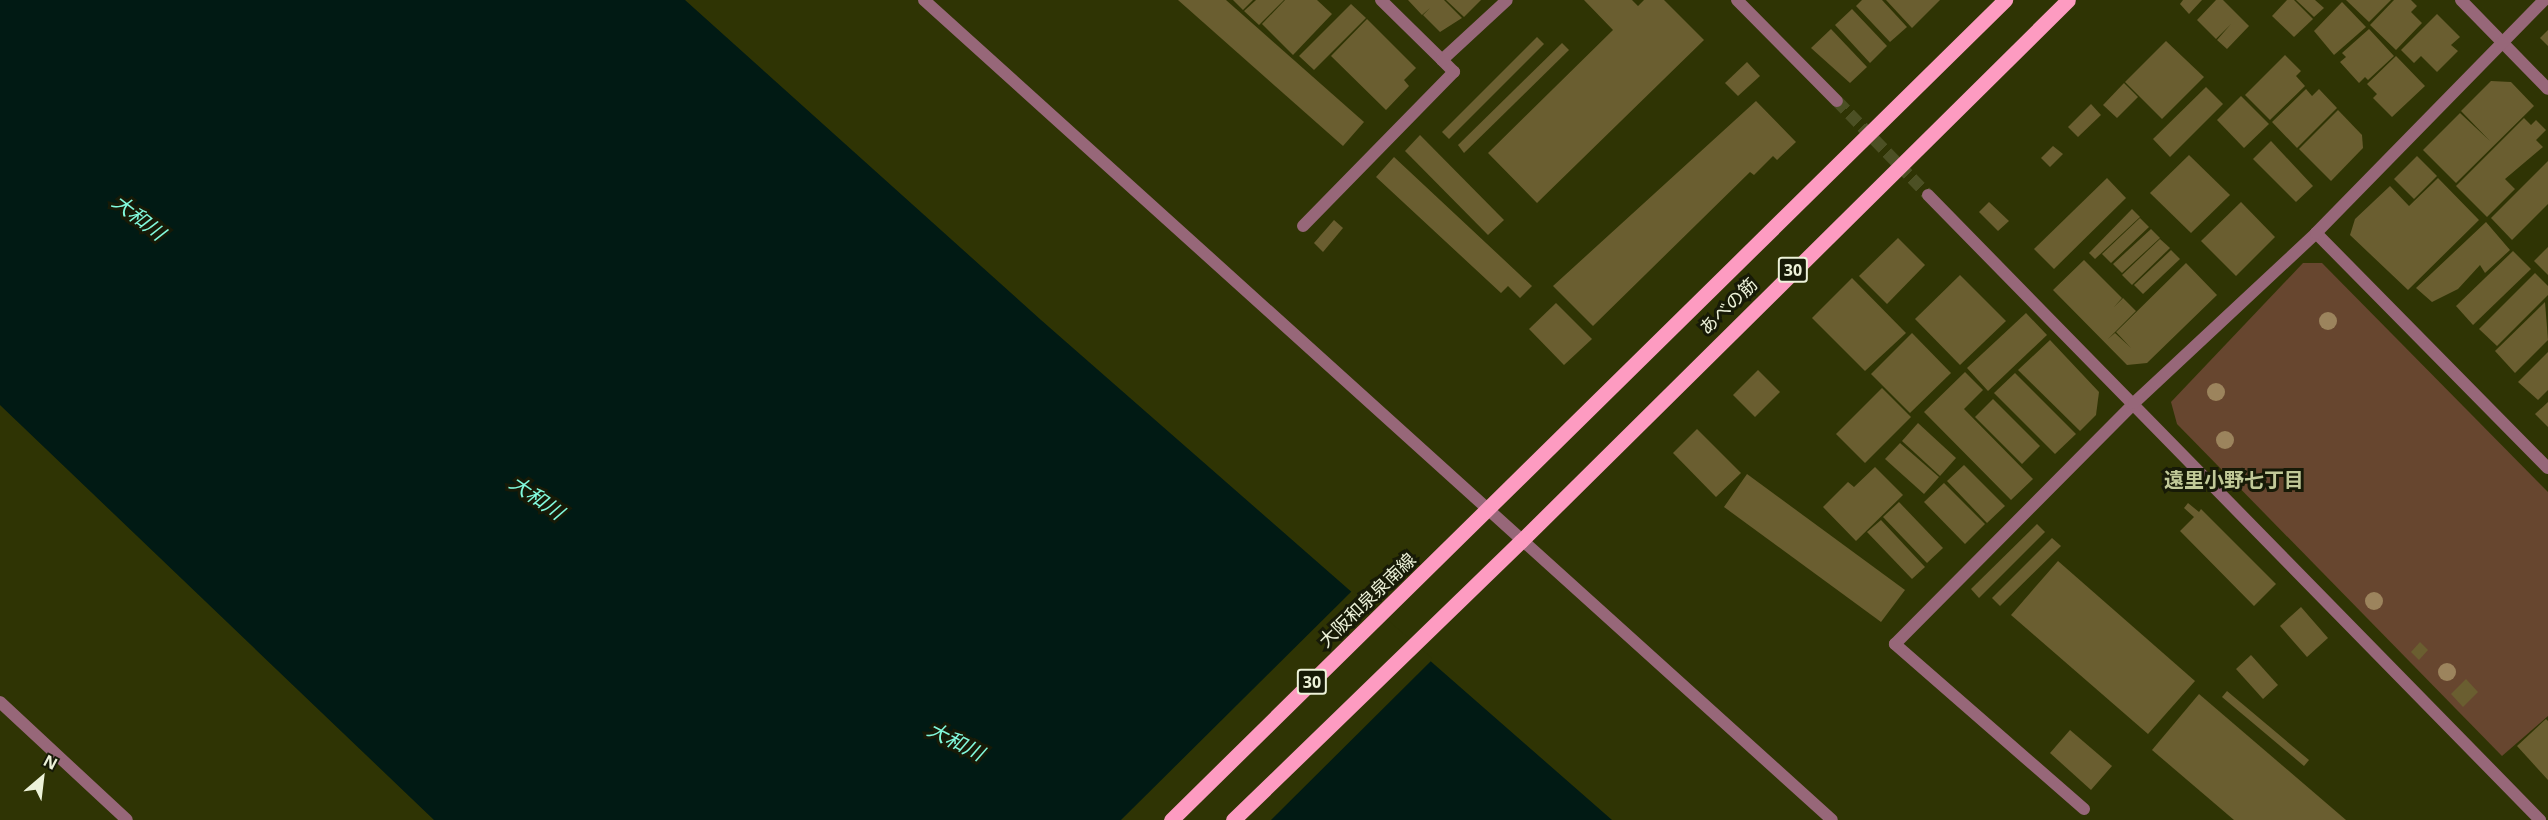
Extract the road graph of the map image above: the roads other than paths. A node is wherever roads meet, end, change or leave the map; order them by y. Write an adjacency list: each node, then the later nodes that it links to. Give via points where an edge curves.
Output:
1 (924, 0): 18 (street)
2 (1381, 0): 10 (street)
3 (1507, 0): 10 (street)
4 (1737, 0): 12 (street)
5 (2005, 0): 18 (main road, あべの筋 / 30, via 1520,473)
6 (2068, 0): 19 (main road, あべの筋 / 30)
7 (2461, 0): 9 (street)
8 (2544, 0): 9 (street)
9 (2501, 41): 11 (street); 15 (street)
10 (1442, 60): 14 (street, via 1454,72)
11 (2548, 89)
12 (1837, 101)
13 (1928, 195): 16 (street)
14 (1303, 226)
15 (2316, 233): 16 (street); 17 (street)
16 (2134, 403): 21 (street, via 1895,644); 26 (street)
17 (2548, 468)
18 (1488, 509): 19 (street); 23 (main road, 大阪和泉泉南線 / 30)
19 (1521, 541): 24 (main road, 30); 25 (street)
20 (0, 702): 22 (street)
21 (2084, 809)
22 (127, 820)
23 (1171, 820)
24 (1233, 820)
25 (1832, 820)
26 (2540, 820)

